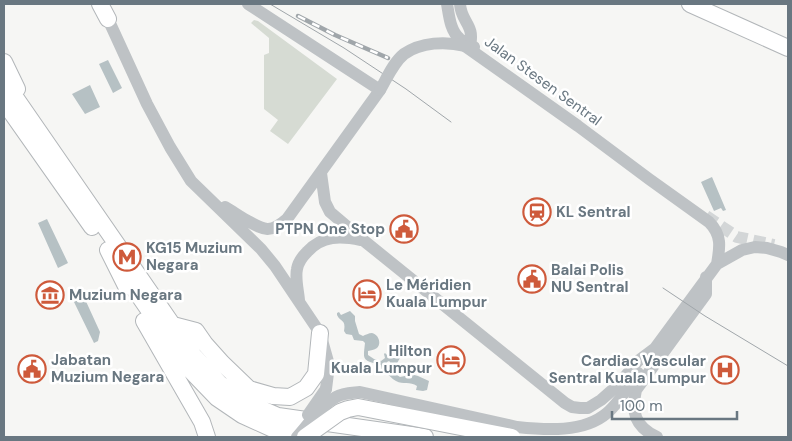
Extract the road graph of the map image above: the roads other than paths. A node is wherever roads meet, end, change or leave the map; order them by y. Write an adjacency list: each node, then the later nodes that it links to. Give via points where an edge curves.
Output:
1 (100, 4): 6 (main road)
2 (248, 4): 11 (street)
3 (447, 4): 7 (street, via 455,34)
4 (460, 4): 7 (street, via 471,32)
5 (690, 4): 8 (main road)
6 (106, 11): 15 (street, via 147,104 170,147 191,181)
7 (470, 46): 11 (street, Jalan Stesen Sentral, bridge, via 434,43 404,54); 19 (street, Jalan Stesen Sentral, via 709,222 719,240)
8 (788, 48)
9 (4, 62): 13 (main road)
10 (4, 81): 13 (main road)
11 (380, 90): 14 (street, Jalan Stesen Sentral)
12 (4, 102): 17 (main road)
13 (34, 124): 22 (main road)
14 (321, 173): 15 (street, Jalan Stesen Sentral, via 287,220 271,229 261,228); 16 (street, via 324,202 330,212)
15 (208, 197): 21 (street, via 261,249)
16 (363, 240): 21 (street, via 337,238 312,246 297,268); 24 (street, via 572,407 588,408 601,400 638,361)
17 (108, 250): 25 (main road, via 190,370 217,398 242,415); 26 (main road)
18 (788, 255): 19 (street, via 755,247 742,250)
19 (717, 264): 20 (street)
20 (706, 277): 24 (street); 34 (street, via 706,294 636,390 634,410 637,421 647,433)
21 (299, 302): 23 (street)
22 (173, 325): 23 (main road, via 196,331 249,389 290,397 306,388 316,374); 25 (main road, via 194,356 220,384)
23 (320, 333): 28 (street, bridge, via 329,365 326,389)
24 (654, 350): 29 (street, bridge, via 614,406 586,425 556,430 517,427 360,392 337,396)
25 (276, 423): 31 (main road); 32 (main road)
26 (205, 430): 27 (main road, via 208,426)
27 (214, 437)
28 (292, 437)
29 (297, 437)
30 (305, 437): 33 (main road, bridge, via 340,412 358,407)
31 (318, 437)
32 (425, 437)
33 (512, 437)
34 (657, 437)

